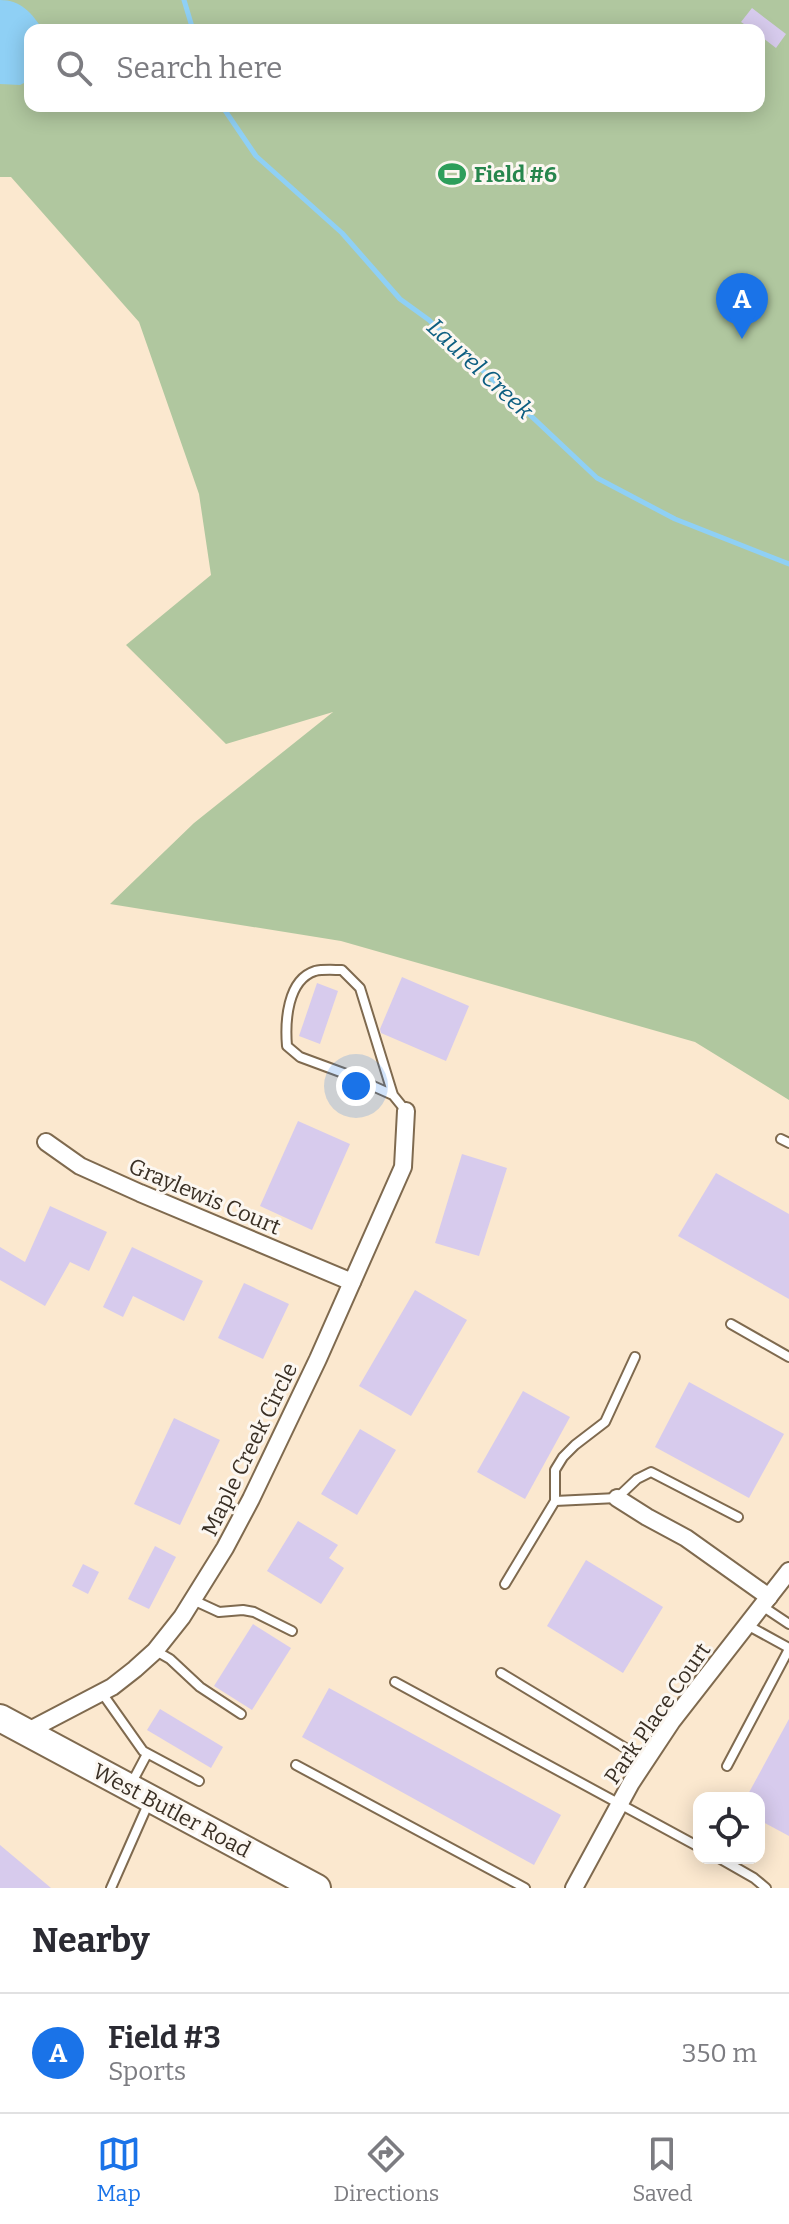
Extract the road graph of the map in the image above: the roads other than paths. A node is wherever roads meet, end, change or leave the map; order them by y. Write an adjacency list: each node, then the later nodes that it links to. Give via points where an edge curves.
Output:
1 (393, 1095): 1 (lane, via 360,988 342,970 314,971 291,998 287,1046 300,1057); 2 (lane)
2 (406, 1111): 4 (street, Maple Creek Circle, via 403,1167)
3 (46, 1142): 4 (street, Graylewis Court, via 80,1166)
4 (352, 1282): 13 (street, Maple Creek Circle, via 251,1499)
5 (731, 1324): 7 (lane)
6 (635, 1357): 9 (lane, via 605,1422 575,1445 555,1470)
7 (789, 1357)
8 (617, 1498): 9 (lane); 10 (lane, via 651,1472); 14 (street, via 686,1538)
9 (555, 1501): 12 (lane)
10 (738, 1517)
11 (789, 1571): 14 (street, Park Place Court)
12 (505, 1584)
13 (193, 1600): 17 (lane, via 224,1613 254,1612); 19 (street, Maple Creek Circle)
14 (766, 1601): 15 (lane); 16 (street, Park Place Court)
15 (789, 1624)
16 (747, 1625): 18 (lane); 27 (street, Park Place Court)
17 (292, 1631)
18 (789, 1649): 29 (lane)
19 (155, 1651): 22 (street, Maple Creek Circle); 23 (lane)
20 (501, 1673): 27 (lane)
21 (395, 1682): 32 (lane)
22 (102, 1692): 25 (street, Maple Creek Circle); 26 (lane)
23 (241, 1714)
24 (0, 1718): 25 (main road, West Butler Road)
25 (26, 1732): 31 (main road, West Butler Road)
26 (147, 1754): 30 (lane); 31 (lane)
27 (646, 1760): 32 (street, Park Place Court)
28 (296, 1765): 37 (lane)
29 (727, 1766)
30 (199, 1781)
31 (141, 1792): 35 (lane); 36 (main road, West Butler Road)
32 (620, 1803): 33 (lane); 38 (street, Park Place Court)
33 (693, 1844)
34 (730, 1864): 39 (lane)
35 (111, 1888)
36 (317, 1888)
37 (525, 1888)
38 (574, 1888)
39 (766, 1888)

